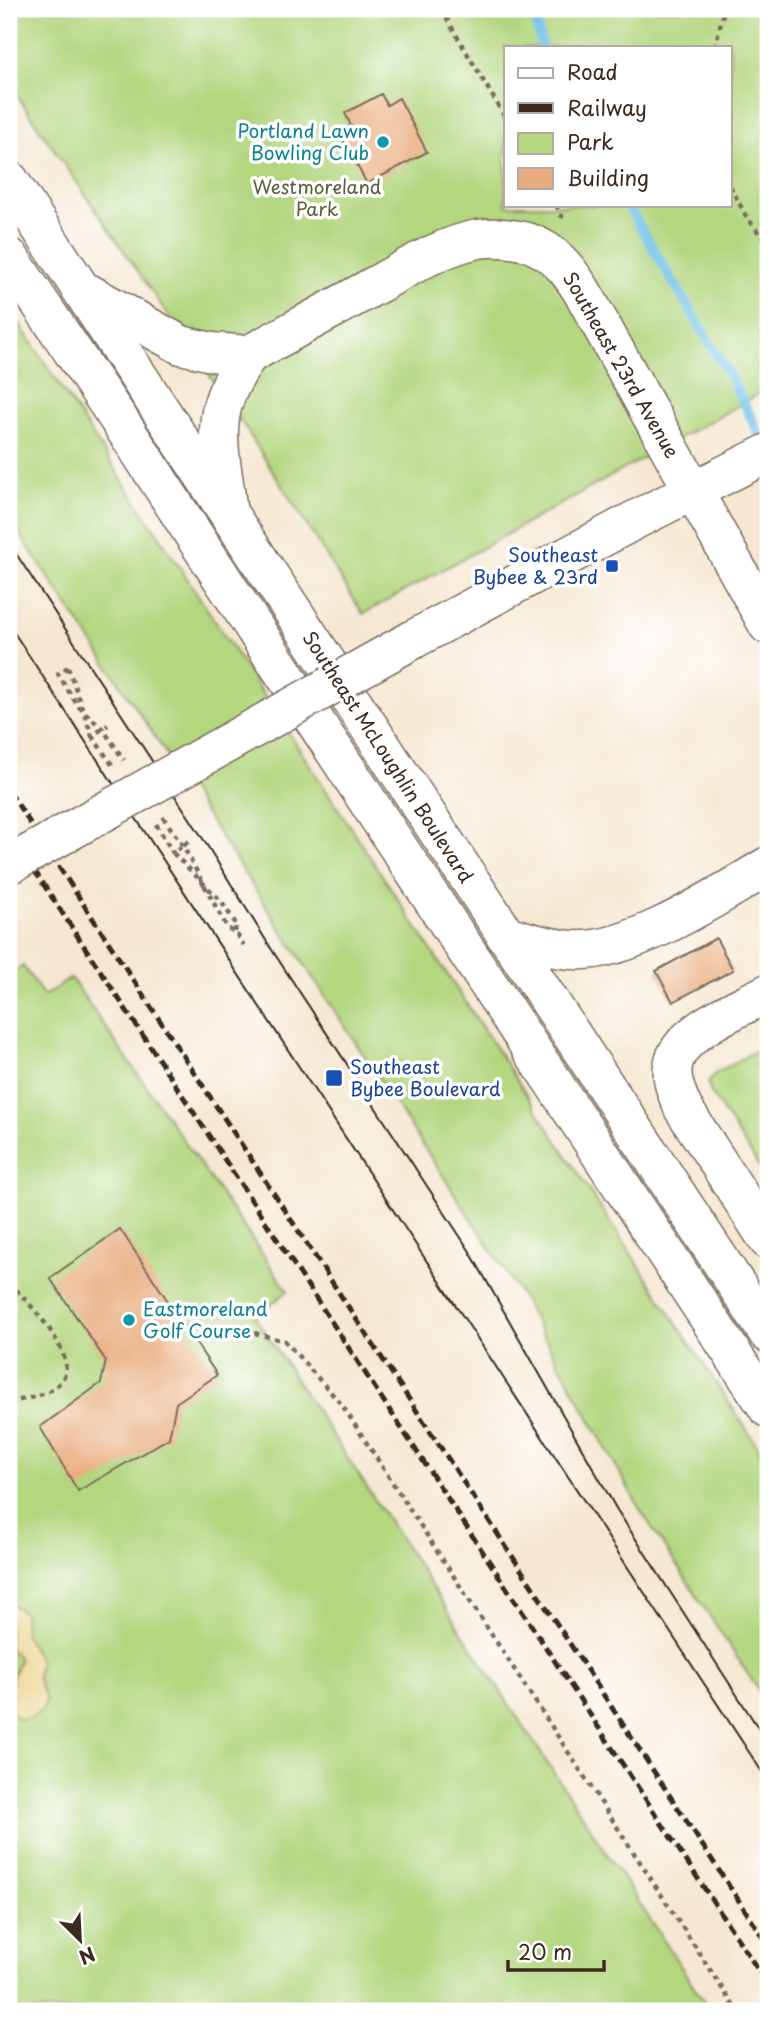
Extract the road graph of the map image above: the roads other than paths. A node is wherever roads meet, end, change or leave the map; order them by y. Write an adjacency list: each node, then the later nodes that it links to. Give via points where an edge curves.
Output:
1 (9, 180): 3 (main road, Southeast McLoughlin Boulevard)
2 (9, 257): 15 (main road, Southeast McLoughlin Boulevard)
3 (83, 290): 4 (main road, via 181,345); 7 (main road, Southeast McLoughlin Boulevard)
4 (248, 355): 6 (main road, Southeast 23rd Avenue, via 451,248 479,239 527,242 554,257 573,276); 7 (main road, via 221,408)
5 (760, 458): 6 (main road)
6 (693, 491): 8 (main road, Southeast 23rd Avenue); 9 (main road, bridge, via 566,556)
7 (227, 511): 11 (main road, Southeast McLoughlin Boulevard)
8 (768, 625)
9 (9, 864)
10 (768, 866): 11 (main road, via 621,944 575,950)
11 (505, 935): 14 (main road, Southeast McLoughlin Boulevard)
12 (768, 993): 13 (main road, via 697,1031 682,1045 673,1063 674,1085 683,1108)
13 (768, 1240)
14 (768, 1334)
15 (768, 1408)

